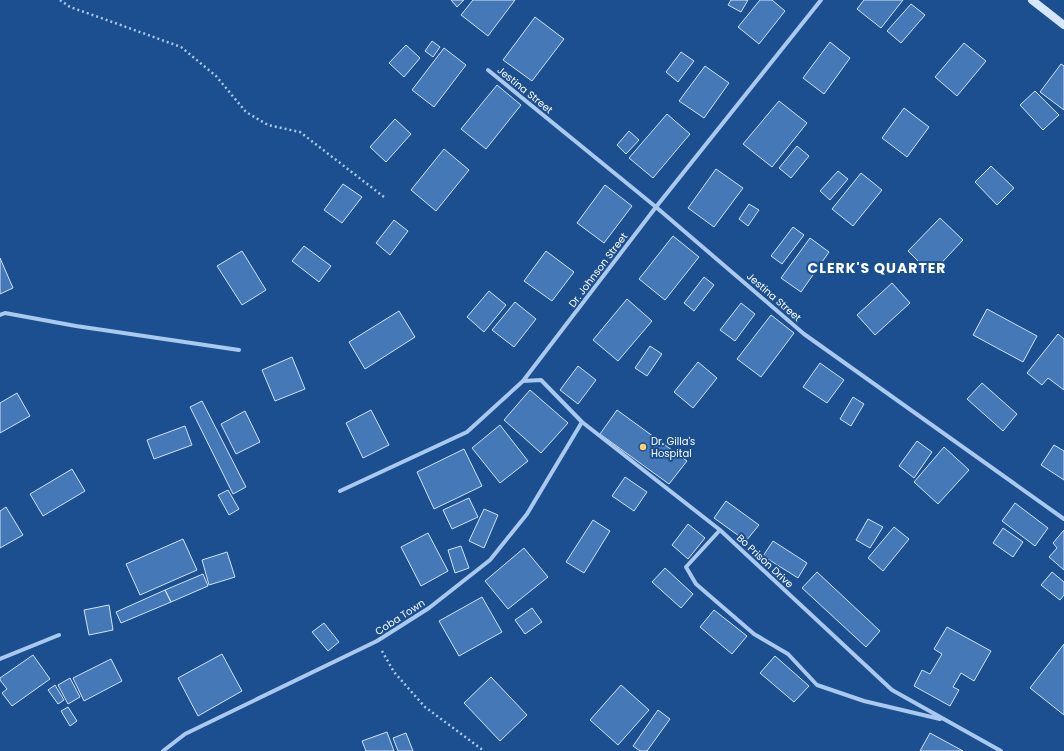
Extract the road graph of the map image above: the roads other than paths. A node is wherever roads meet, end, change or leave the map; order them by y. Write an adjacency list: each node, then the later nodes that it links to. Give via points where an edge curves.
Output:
1 (821, 0): 5 (street, Dr. Johnson Street)
2 (1032, 0): 3 (street)
3 (1064, 25)
4 (488, 70): 5 (street, Jestina Street)
5 (656, 206): 8 (street, Dr. Johnson Street); 11 (street, Jestina Street, via 804,334)
6 (0, 315): 7 (street, via 5,313)
7 (239, 350)
8 (523, 381): 9 (street, Bo Prison Drive, via 541,380); 10 (street, Dr. Johnson Street, via 467,432)
9 (582, 422): 12 (street, Bo Prison Drive); 16 (street, Coba Town, via 527,514 490,560 429,608 377,641 185,734)
10 (340, 491)
11 (1064, 519)
12 (720, 530): 15 (street, Bo Prison Drive, via 892,690); 15 (street, via 686,567 696,584 754,634 788,654 817,685 864,701)
13 (59, 635): 14 (street)
14 (0, 659)
15 (946, 720): 17 (street, Bo Prison Drive)
16 (163, 751)
17 (1001, 751)

